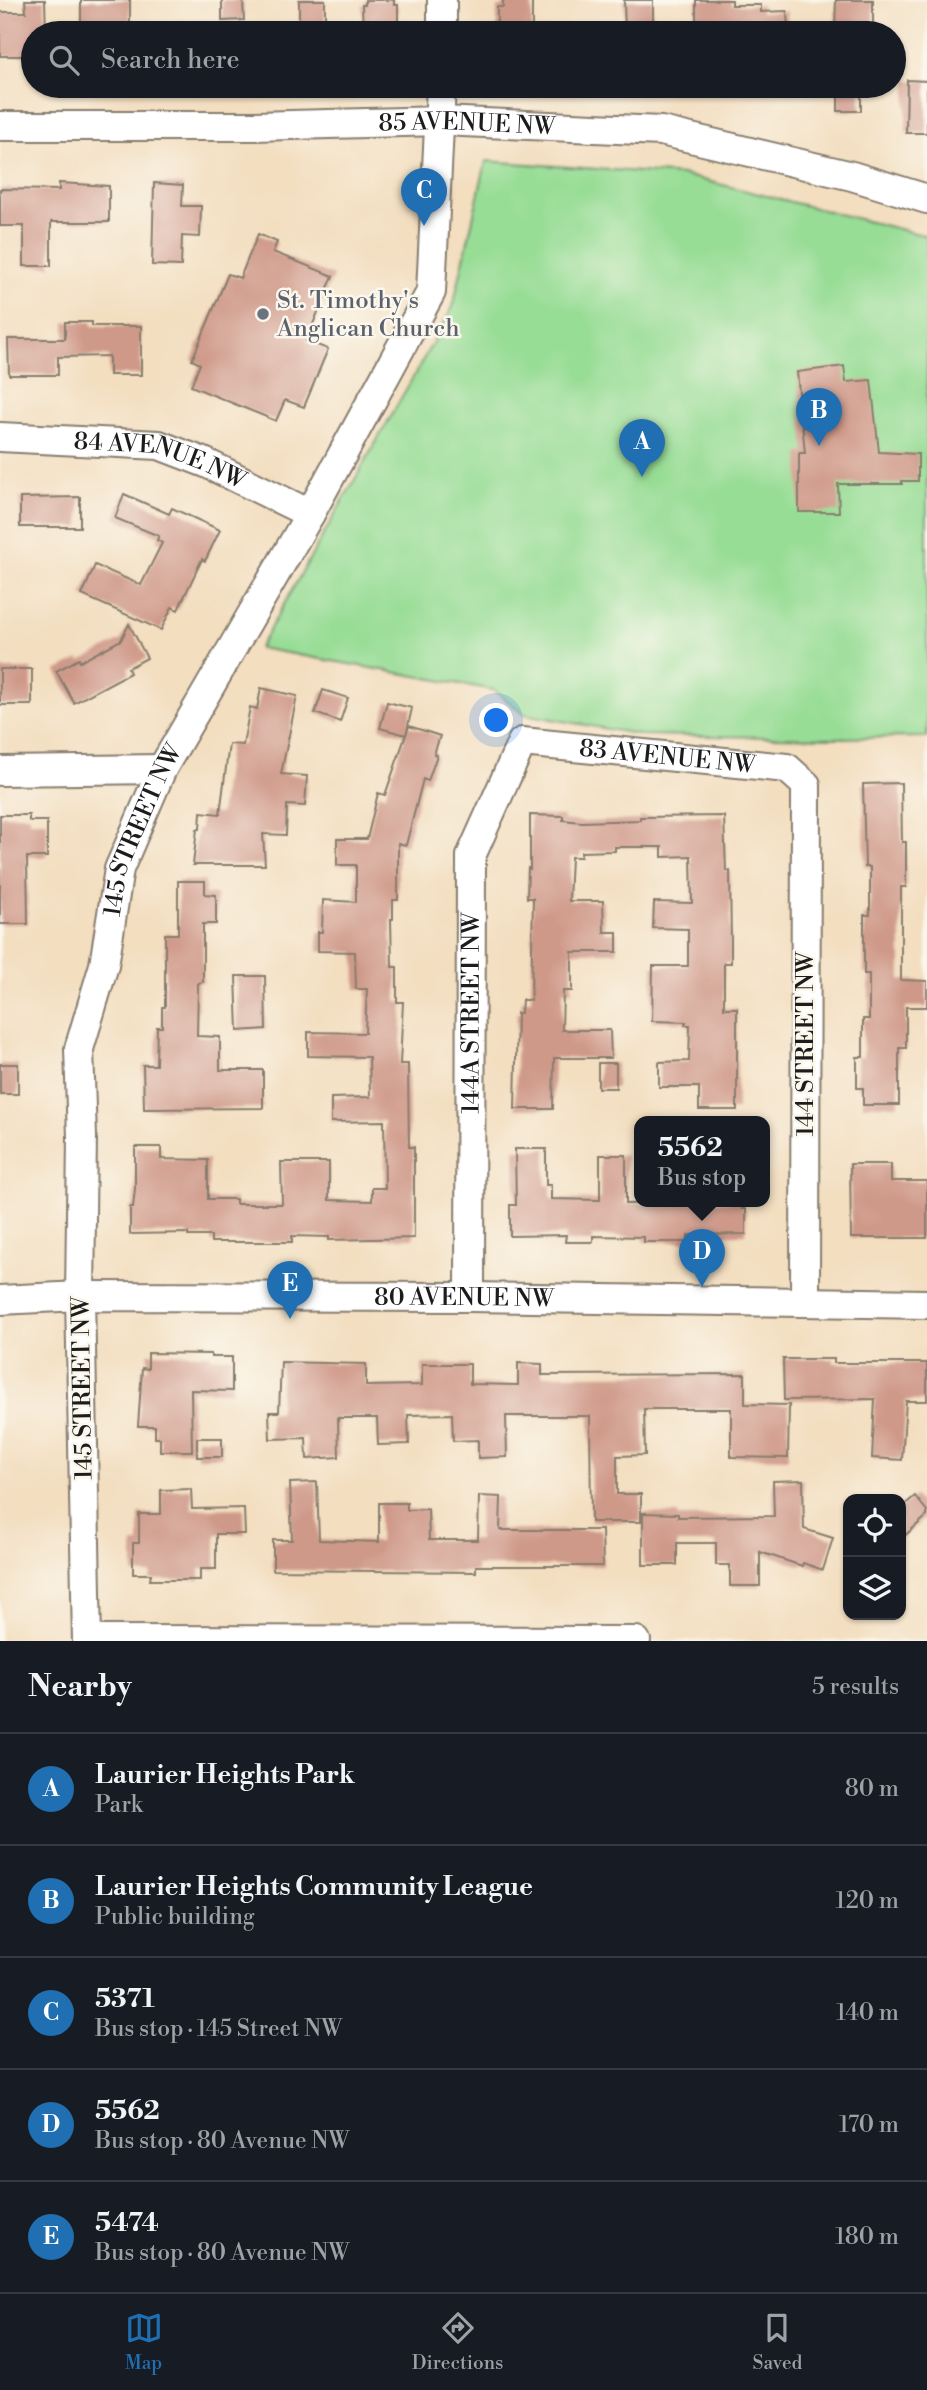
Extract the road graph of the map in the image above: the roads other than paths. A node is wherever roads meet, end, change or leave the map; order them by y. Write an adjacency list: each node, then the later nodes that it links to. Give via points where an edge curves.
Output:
1 (442, 0): 2 (street)
2 (442, 21)
3 (441, 98): 4 (street, 145 STREET NW)
4 (441, 121): 5 (street, 85 AVENUE NW); 6 (street, 85 AVENUE NW, via 661,131 852,176); 8 (street, 145 STREET NW, via 431,292)
5 (0, 126)
6 (927, 199)
7 (0, 437): 8 (street, 84 AVENUE NW, via 159,445)
8 (310, 514): 10 (street, 145 STREET NW)
9 (522, 742): 12 (street, 83 AVENUE NW, via 787,768); 14 (street, 144A STREET NW, via 471,856)
10 (162, 769): 11 (street); 13 (street, 145 STREET NW, via 119,869 104,965 79,1049)
11 (0, 771)
12 (806, 785): 16 (street, 144 STREET NW)
13 (80, 1296): 14 (street, 80 AVENUE NW); 15 (street, 80 AVENUE NW); 18 (street, 145 STREET NW)
14 (470, 1297): 16 (street, 80 AVENUE NW)
15 (0, 1300)
16 (805, 1302): 17 (street, 80 AVENUE NW)
17 (927, 1304)
18 (87, 1641): 19 (street)
19 (594, 1641): 20 (street)
20 (636, 1641)

